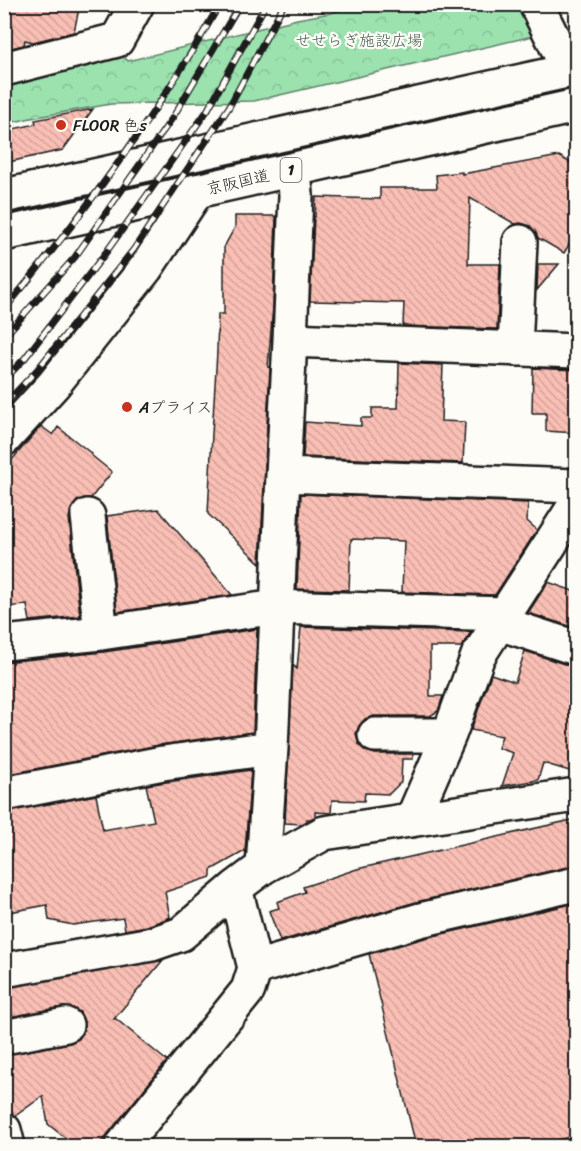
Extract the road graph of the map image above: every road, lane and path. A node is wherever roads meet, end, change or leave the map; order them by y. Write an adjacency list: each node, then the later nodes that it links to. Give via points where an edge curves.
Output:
1 (137, 4): 3 (main road, via 117,40)
2 (536, 4): 4 (main road)
3 (4, 69)
4 (573, 70): 8 (main road, 1)
5 (576, 106): 6 (main road, 京阪国道 / 1)
6 (294, 170): 7 (main road, 京阪国道 / 1); 11 (main road)
7 (197, 191): 9 (main road, 京阪国道 / 1); 14 (main road, via 146,268 54,384)
8 (4, 196)
9 (4, 234)
10 (520, 242): 12 (main road)
11 (291, 340): 12 (main road); 15 (main road)
12 (515, 349): 13 (main road)
13 (576, 351)
14 (4, 439)
15 (282, 475): 16 (main road); 19 (main road)
16 (576, 486)
17 (576, 504): 20 (main road)
18 (88, 516): 21 (main road)
19 (276, 607): 20 (main road); 21 (main road); 26 (main road)
20 (502, 619): 23 (main road); 25 (main road, via 478,656)
21 (101, 633): 22 (main road)
22 (4, 643)
23 (576, 648)
24 (375, 735): 25 (main road)
25 (450, 735): 29 (main road)
26 (271, 748): 27 (main road, via 163,763); 30 (main road)
27 (4, 794)
28 (576, 795): 29 (main road)
29 (412, 820): 30 (main road, via 324,833)
30 (263, 867): 32 (main road)
31 (576, 884): 33 (main road, via 420,920)
32 (235, 888): 33 (main road); 34 (main road, via 181,934 152,944)
33 (255, 968): 39 (main road, via 248,990)
34 (4, 970)
35 (66, 1025): 36 (main road)
36 (4, 1037)
37 (4, 1130): 38 (main road)
38 (8, 1146)
39 (122, 1146)

